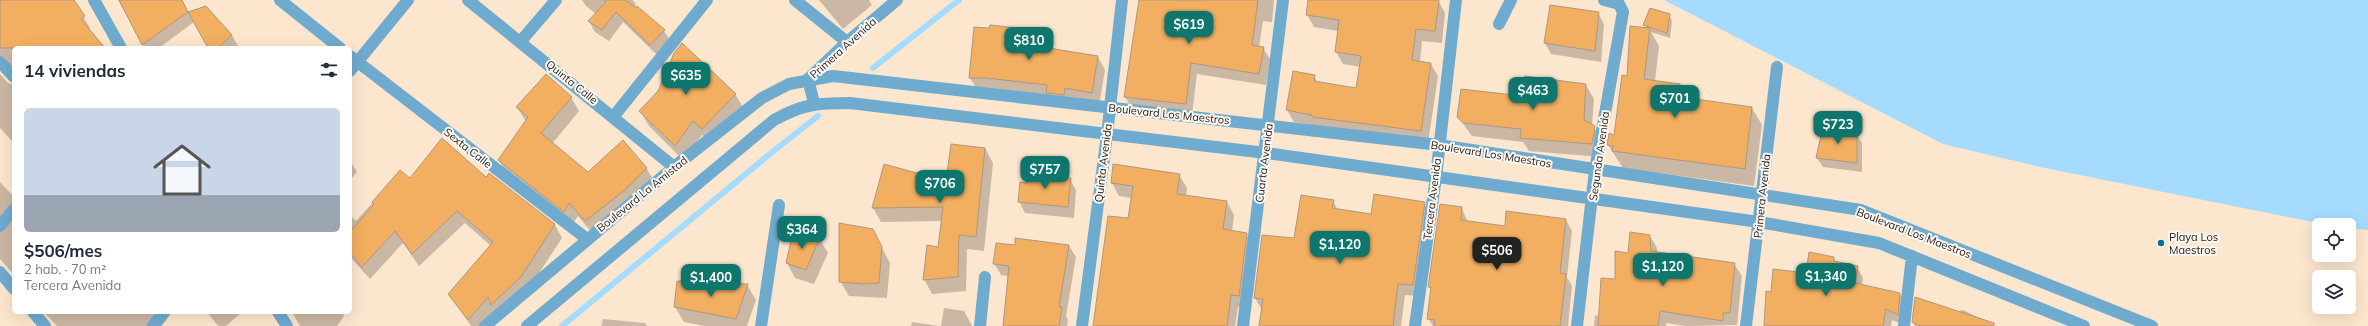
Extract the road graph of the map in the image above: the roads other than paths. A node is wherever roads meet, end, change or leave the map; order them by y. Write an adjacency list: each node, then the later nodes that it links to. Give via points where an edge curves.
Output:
1 (94, 0): 17 (street)
2 (280, 0): 18 (street)
3 (408, 0): 20 (street)
4 (468, 0): 15 (street, Quinta Calle)
5 (556, 0): 15 (street)
6 (707, 0): 26 (street)
7 (795, 0): 16 (street)
8 (897, 0): 16 (street, Primera Avenida)
9 (1122, 0): 25 (street, Quinta Avenida)
10 (1283, 0): 27 (street, Cuarta Avenida)
11 (1456, 0): 29 (street, Tercera Avenida)
12 (1511, 0): 14 (street)
13 (1604, 0): 32 (street, Segunda Avenida, via 1619,4 1623,12)
14 (1499, 24)
15 (521, 41): 26 (street, Quinta Calle)
16 (847, 42): 23 (street, Primera Avenida)
17 (120, 46)
18 (338, 46)
19 (0, 62): 22 (street)
20 (352, 63): 40 (street, Sexta Calle)
21 (1777, 67): 34 (street, Primera Avenida)
22 (12, 75)
23 (808, 79): 24 (street, Primera Avenida); 25 (street, Boulevard Los Maestros, via 833,76); 31 (street, Boulevard La Amistad, via 789,84 762,98)
24 (814, 103): 28 (street, Boulevard Los Maestros, via 850,103); 53 (street, Boulevard Los Maestros, via 790,111 774,120)
25 (1110, 108): 27 (street, Boulevard Los Maestros); 28 (street, Quinta Avenida)
26 (614, 116): 31 (street, Quinta Calle)
27 (1269, 125): 29 (street, Boulevard Los Maestros); 30 (street, Cuarta Avenida)
28 (1107, 135): 30 (street, Boulevard Los Maestros); 56 (street, Quinta Avenida)
29 (1439, 145): 32 (street, Boulevard Los Maestros); 33 (street, Tercera Avenida)
30 (1266, 153): 33 (street, Boulevard Los Maestros); 57 (street, Cuarta Avenida)
31 (674, 167): 40 (street, Boulevard La Amistad)
32 (1595, 170): 34 (street, Boulevard Los Maestros); 35 (street, Segunda Avenida)
33 (1436, 176): 35 (street, Boulevard Los Maestros); 58 (street, Tercera Avenida)
34 (1761, 195): 38 (street, Primera Avenida); 62 (street, Boulevard Los Maestros, via 1861,210)
35 (1593, 199): 38 (street, Boulevard Los Maestros); 59 (street, Segunda Avenida)
36 (779, 205): 54 (street)
37 (12, 211): 39 (street)
38 (1760, 222): 41 (street, Boulevard Los Maestros, via 1879,243); 60 (street, Primera Avenida)
39 (0, 226)
40 (587, 239): 52 (street, Boulevard La Amistad)
41 (1912, 256): 48 (street, Boulevard Los Maestros); 61 (street)
42 (0, 272): 44 (street)
43 (985, 277): 55 (street)
44 (12, 287)
45 (35, 314): 49 (street)
46 (162, 314): 50 (street)
47 (279, 314): 51 (street)
48 (2077, 325)
49 (45, 326)
50 (153, 326)
51 (287, 326)
52 (485, 326)
53 (527, 326)
54 (761, 326)
55 (980, 326)
56 (1082, 326)
57 (1243, 326)
58 (1415, 326)
59 (1577, 326)
60 (1746, 326)
61 (1904, 326)
62 (2152, 326)

